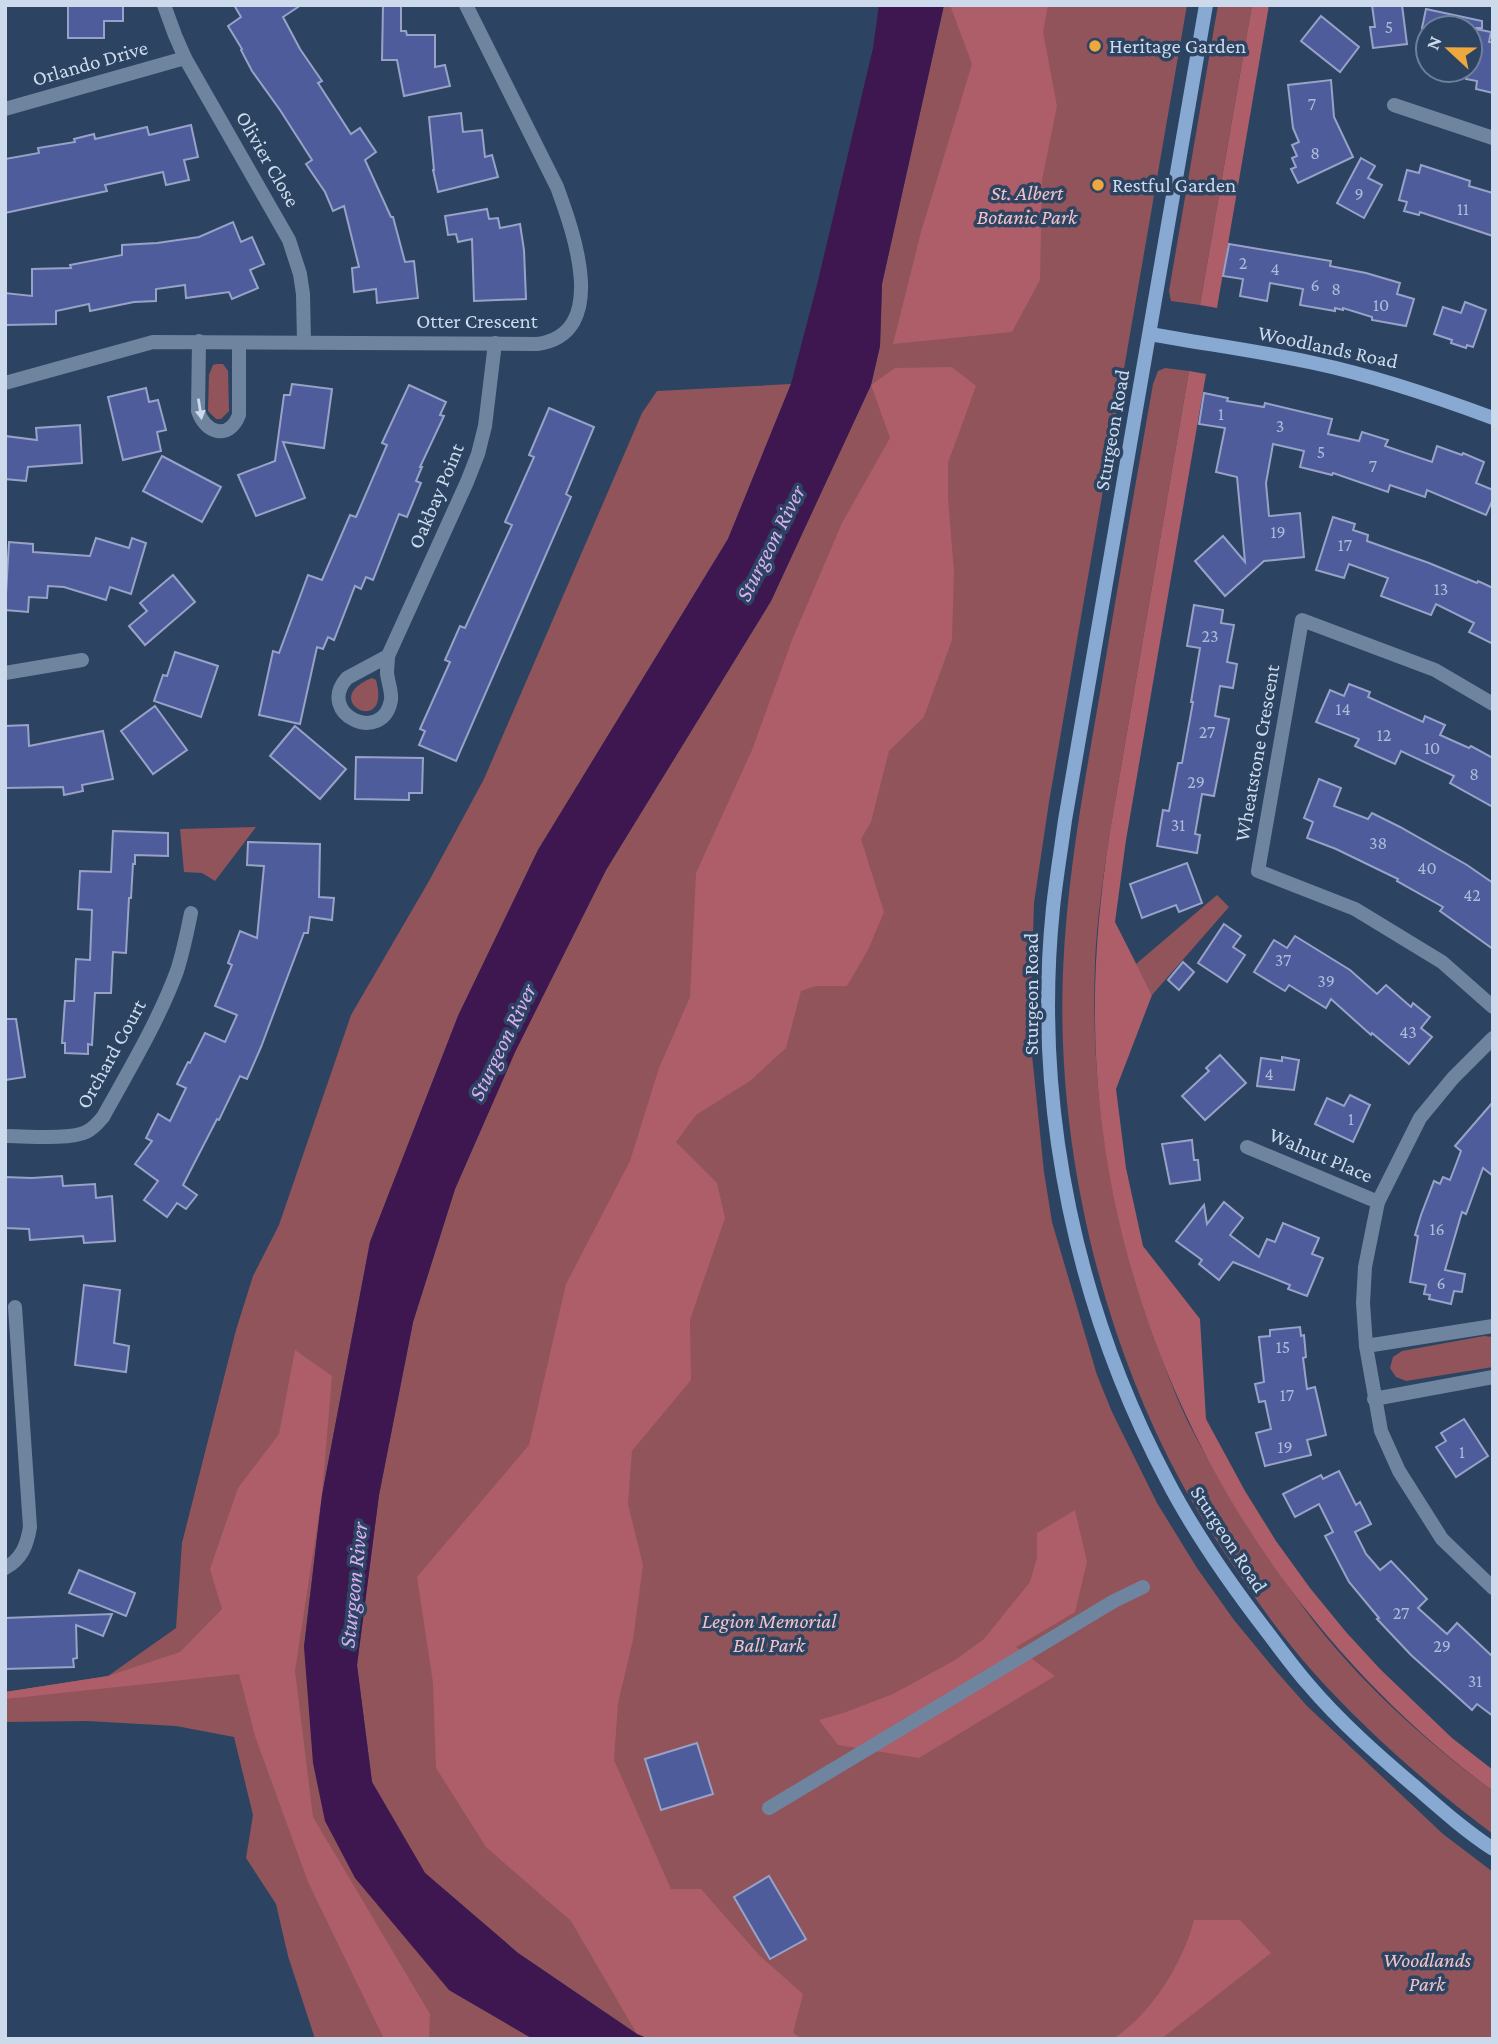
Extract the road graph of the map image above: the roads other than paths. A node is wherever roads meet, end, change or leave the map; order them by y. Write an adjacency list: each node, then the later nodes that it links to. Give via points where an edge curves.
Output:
1 (164, 5): 4 (street, Olivier Close)
2 (466, 5): 12 (street, Otter Crescent, via 557,187 572,232 582,294 575,321 555,340)
3 (1206, 5): 8 (main road, Sturgeon Road)
4 (186, 58): 6 (street, Orlando Drive); 10 (street, Olivier Close, via 289,240 303,294)
5 (1394, 105): 7 (street)
6 (5, 109)
7 (1493, 138)
8 (1150, 334): 14 (main road, Woodlands Road, via 1313,362 1410,387); 34 (main road, Sturgeon Road, via 1053,909 1050,1037 1058,1143 1067,1193 1091,1290 1137,1420 1168,1483 1229,1583 1308,1684 1374,1752)
9 (199, 341): 11 (street, Otter Crescent); 11 (street, one-way to 11, via 198,411 205,425 223,432 239,415); 13 (street, Otter Crescent, via 153,342)
10 (304, 342): 11 (street, Otter Crescent); 12 (street, Otter Crescent)
11 (239, 343)
12 (495, 343): 15 (street, Oakbay Point, via 478,454)
13 (5, 383)
14 (1493, 418)
15 (388, 656): 15 (street, Oakbay Point, via 391,699 384,716 366,724 348,718 340,703 343,683)
16 (82, 660): 17 (street)
17 (5, 673)
18 (1493, 704): 20 (street, Wheatstone Crescent, via 1435,670 1302,620 1258,871 1355,909 1441,962)
19 (191, 913): 22 (street, Orchard Court, via 172,983 103,1117 88,1132 73,1135)
20 (1493, 1007)
21 (1493, 1038): 24 (street, via 1420,1118)
22 (5, 1136)
23 (1247, 1147): 24 (street, Walnut Place)
24 (1378, 1202): 27 (street, via 1365,1267)
25 (15, 1307): 30 (street, via 30,1527 25,1547)
26 (1493, 1326): 27 (street)
27 (1366, 1346): 29 (street)
28 (1493, 1377): 29 (street)
29 (1374, 1399): 32 (street, via 1381,1431 1419,1505 1442,1539)
30 (5, 1568)
31 (1143, 1587): 33 (street)
32 (1493, 1588)
33 (769, 1808)
34 (1493, 1849)

